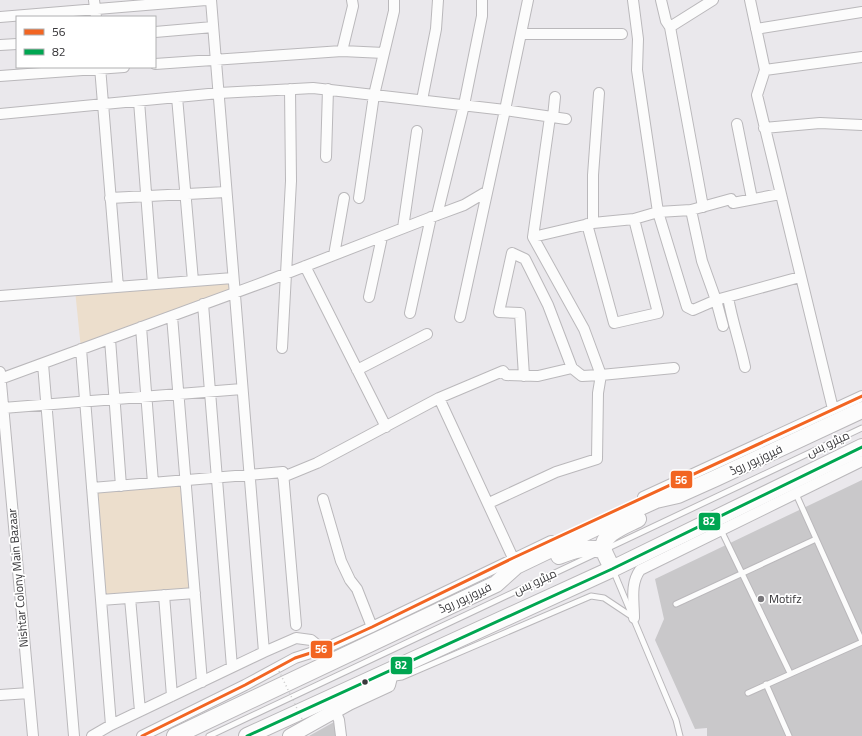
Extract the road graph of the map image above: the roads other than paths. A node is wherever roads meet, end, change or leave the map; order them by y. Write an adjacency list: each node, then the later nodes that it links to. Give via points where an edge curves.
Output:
1 (206, 0): 12 (street)
2 (211, 0): 15 (street)
3 (352, 0): 23 (street, via 353,6)
4 (394, 0): 24 (street, via 394,11)
5 (438, 0): 38 (street, via 436,29)
6 (482, 0): 41 (street, via 482,16)
7 (528, 0): 19 (street)
8 (633, 0): 62 (street, via 638,39 637,70)
9 (661, 0): 16 (street)
10 (713, 0): 16 (street)
11 (750, 0): 17 (street)
12 (95, 9): 14 (street)
13 (862, 12): 17 (street)
14 (0, 17)
15 (214, 27): 18 (street); 26 (street)
16 (670, 27): 60 (street)
17 (756, 29): 29 (street)
18 (156, 32)
19 (520, 34): 20 (street); 42 (street)
20 (622, 34)
21 (16, 44): 22 (street)
22 (0, 45)
23 (342, 51): 24 (street); 26 (street)
24 (384, 53): 35 (street)
25 (862, 57): 29 (street)
26 (216, 59): 27 (street); 33 (street)
27 (156, 64)
28 (100, 68): 30 (street); 40 (street)
29 (765, 70): 48 (street, via 757,95)
30 (0, 76)
31 (290, 89): 32 (street); 33 (street); 71 (street, via 291,182)
32 (328, 89): 35 (street); 50 (street)
33 (218, 93): 36 (street); 51 (street)
34 (599, 93): 65 (street)
35 (374, 95): 38 (street); 58 (street)
36 (177, 97): 39 (street); 53 (street)
37 (555, 97): 44 (street)
38 (422, 100): 41 (street)
39 (139, 101): 40 (street); 55 (street)
40 (102, 104): 43 (street); 56 (street)
41 (464, 105): 42 (street); 63 (street)
42 (505, 110): 44 (street); 52 (street)
43 (0, 114)
44 (552, 117): 45 (street); 68 (street)
45 (566, 119)
46 (738, 124): 59 (street)
47 (862, 125): 48 (street, via 820,123)
48 (764, 128): 54 (street)
49 (417, 131): 66 (street)
50 (326, 157)
51 (226, 192): 53 (street); 73 (street)
52 (486, 192): 63 (street, via 464,205); 85 (street)
53 (186, 194): 55 (street); 74 (street)
54 (780, 194): 59 (street); 72 (street)
55 (147, 195): 56 (street); 75 (street)
56 (110, 198): 76 (street)
57 (344, 198): 69 (street)
58 (359, 198)
59 (752, 199): 60 (street, via 733,203 731,199)
60 (703, 207): 61 (street)
61 (691, 210): 62 (street); 81 (street, via 702,261)
62 (658, 212): 64 (street); 81 (street, via 687,308 693,310)
63 (434, 216): 66 (street); 83 (street)
64 (634, 219): 65 (street); 65 (street, via 658,313 614,323)
65 (590, 223): 68 (street)
66 (403, 228): 67 (street)
67 (382, 237): 69 (street); 79 (street)
68 (533, 237): 98 (street, via 584,330)
69 (334, 255): 70 (street)
70 (305, 266): 71 (street); 96 (street)
71 (287, 273): 77 (street); 90 (street)
72 (800, 277): 80 (street); 111 (street)
73 (233, 278): 74 (street); 77 (street)
74 (193, 281): 75 (street)
75 (154, 284): 76 (street)
76 (118, 286): 78 (street)
77 (234, 293): 82 (street); 101 (street)
78 (0, 296)
79 (369, 297)
80 (728, 297): 81 (street); 93 (street)
81 (716, 300): 86 (street)
82 (203, 304): 84 (street); 102 (street)
83 (410, 313)
84 (172, 316): 87 (street); 103 (street)
85 (460, 317)
86 (723, 326)
87 (141, 327): 89 (street); 104 (street)
88 (426, 334): 96 (street)
89 (110, 339): 91 (street); 107 (street)
90 (282, 348)
91 (81, 349): 92 (street); 108 (street)
92 (43, 364): 100 (street); 109 (street)
93 (745, 367)
94 (572, 368): 98 (street, via 582,376); 99 (street, via 538,376); 99 (street, via 548,305 525,259 512,253 499,312 520,313)
95 (674, 368): 98 (street)
96 (357, 370): 113 (street)
97 (0, 372): 100 (street, Nishtar Colony Main Bazaar)
98 (601, 375): 129 (street, via 598,393 597,459 556,472)
99 (524, 376): 106 (street, via 506,375 503,371)
100 (0, 379): 110 (street, Nishtar Colony Main Bazaar)
101 (242, 389): 102 (street); 119 (street)
102 (210, 392): 103 (street); 121 (street)
103 (178, 394): 104 (street); 122 (street)
104 (146, 396): 107 (street); 123 (street)
105 (862, 396): 111 (street)
106 (439, 398): 113 (street); 129 (street)
107 (114, 399): 108 (street); 124 (street)
108 (85, 401): 109 (street); 125 (street)
109 (47, 404): 110 (street); 163 (street)
110 (3, 408): 116 (street, Nishtar Colony Main Bazaar)
111 (833, 409): 118 (street)
112 (862, 410): 118 (main road, فیروزپور روڈ)
113 (386, 427): 120 (street, via 317,463)
114 (862, 428): 133 (lane, میٹرو بس)
115 (862, 447): 132 (main road)
116 (3, 450): 155 (street, Nishtar Colony Main Bazaar)
117 (862, 461): 126 (street)
118 (722, 468): 127 (main road, فیروزپور روڈ); 134 (street)
119 (250, 476): 120 (street, via 283,472); 121 (street); 149 (street)
120 (283, 477): 145 (street)
121 (217, 479): 122 (street); 150 (street)
122 (184, 480): 123 (street); 138 (street)
123 (153, 483): 124 (street)
124 (121, 486): 125 (street)
125 (92, 488): 141 (street)
126 (796, 494): 130 (street); 131 (lane)
127 (678, 495): 133 (main road, via 660,508 612,533 605,543); 137 (main road, فیروزپور روڈ, via 656,500 614,518 516,566)
128 (323, 499): 146 (street, via 341,561 357,589)
129 (489, 503): 134 (street)
130 (721, 530): 132 (street); 136 (lane)
131 (816, 539): 136 (lane); 147 (lane)
132 (672, 547): 135 (main road); 144 (street, via 640,570 634,579)
133 (604, 550): 135 (main road); 137 (main road, via 572,550); 167 (lane, میٹرو بس)
134 (513, 558): 143 (street)
135 (612, 569): 144 (lane); 151 (main road)
136 (741, 573): 142 (lane); 152 (lane)
137 (496, 584): 143 (main road, فیروزپور روڈ)
138 (195, 593): 139 (street); 153 (street)
139 (164, 595): 140 (street); 158 (street)
140 (130, 598): 141 (street); 159 (street)
141 (101, 600): 161 (street)
142 (676, 604)
143 (416, 613): 146 (street); 166 (main road, فیروزپور روڈ)
144 (634, 618): 151 (lane, via 604,598 591,596 402,678 395,678); 171 (lane, via 676,720)
145 (296, 625)
146 (372, 627): 148 (street)
147 (862, 641): 152 (lane)
148 (318, 650): 149 (street, via 311,640 296,638); 165 (street, via 282,664)
149 (264, 652): 150 (street)
150 (232, 668): 153 (street)
151 (389, 671): 160 (street, via 388,685); 168 (main road)
152 (790, 674): 154 (lane)
153 (202, 682): 158 (street)
154 (766, 684): 156 (lane); 172 (lane)
155 (29, 693): 157 (street); 162 (street, Nishtar Colony Main Bazaar)
156 (748, 693)
157 (0, 695)
158 (172, 696): 159 (street)
159 (140, 711): 161 (street)
160 (335, 711): 169 (street); 170 (street)
161 (111, 725): 164 (street)
162 (33, 736)
163 (74, 736)
164 (92, 736)
165 (142, 736)
166 (175, 736)
167 (209, 736)
168 (247, 736)
169 (290, 736)
170 (341, 736)
171 (680, 736)
172 (789, 736)

